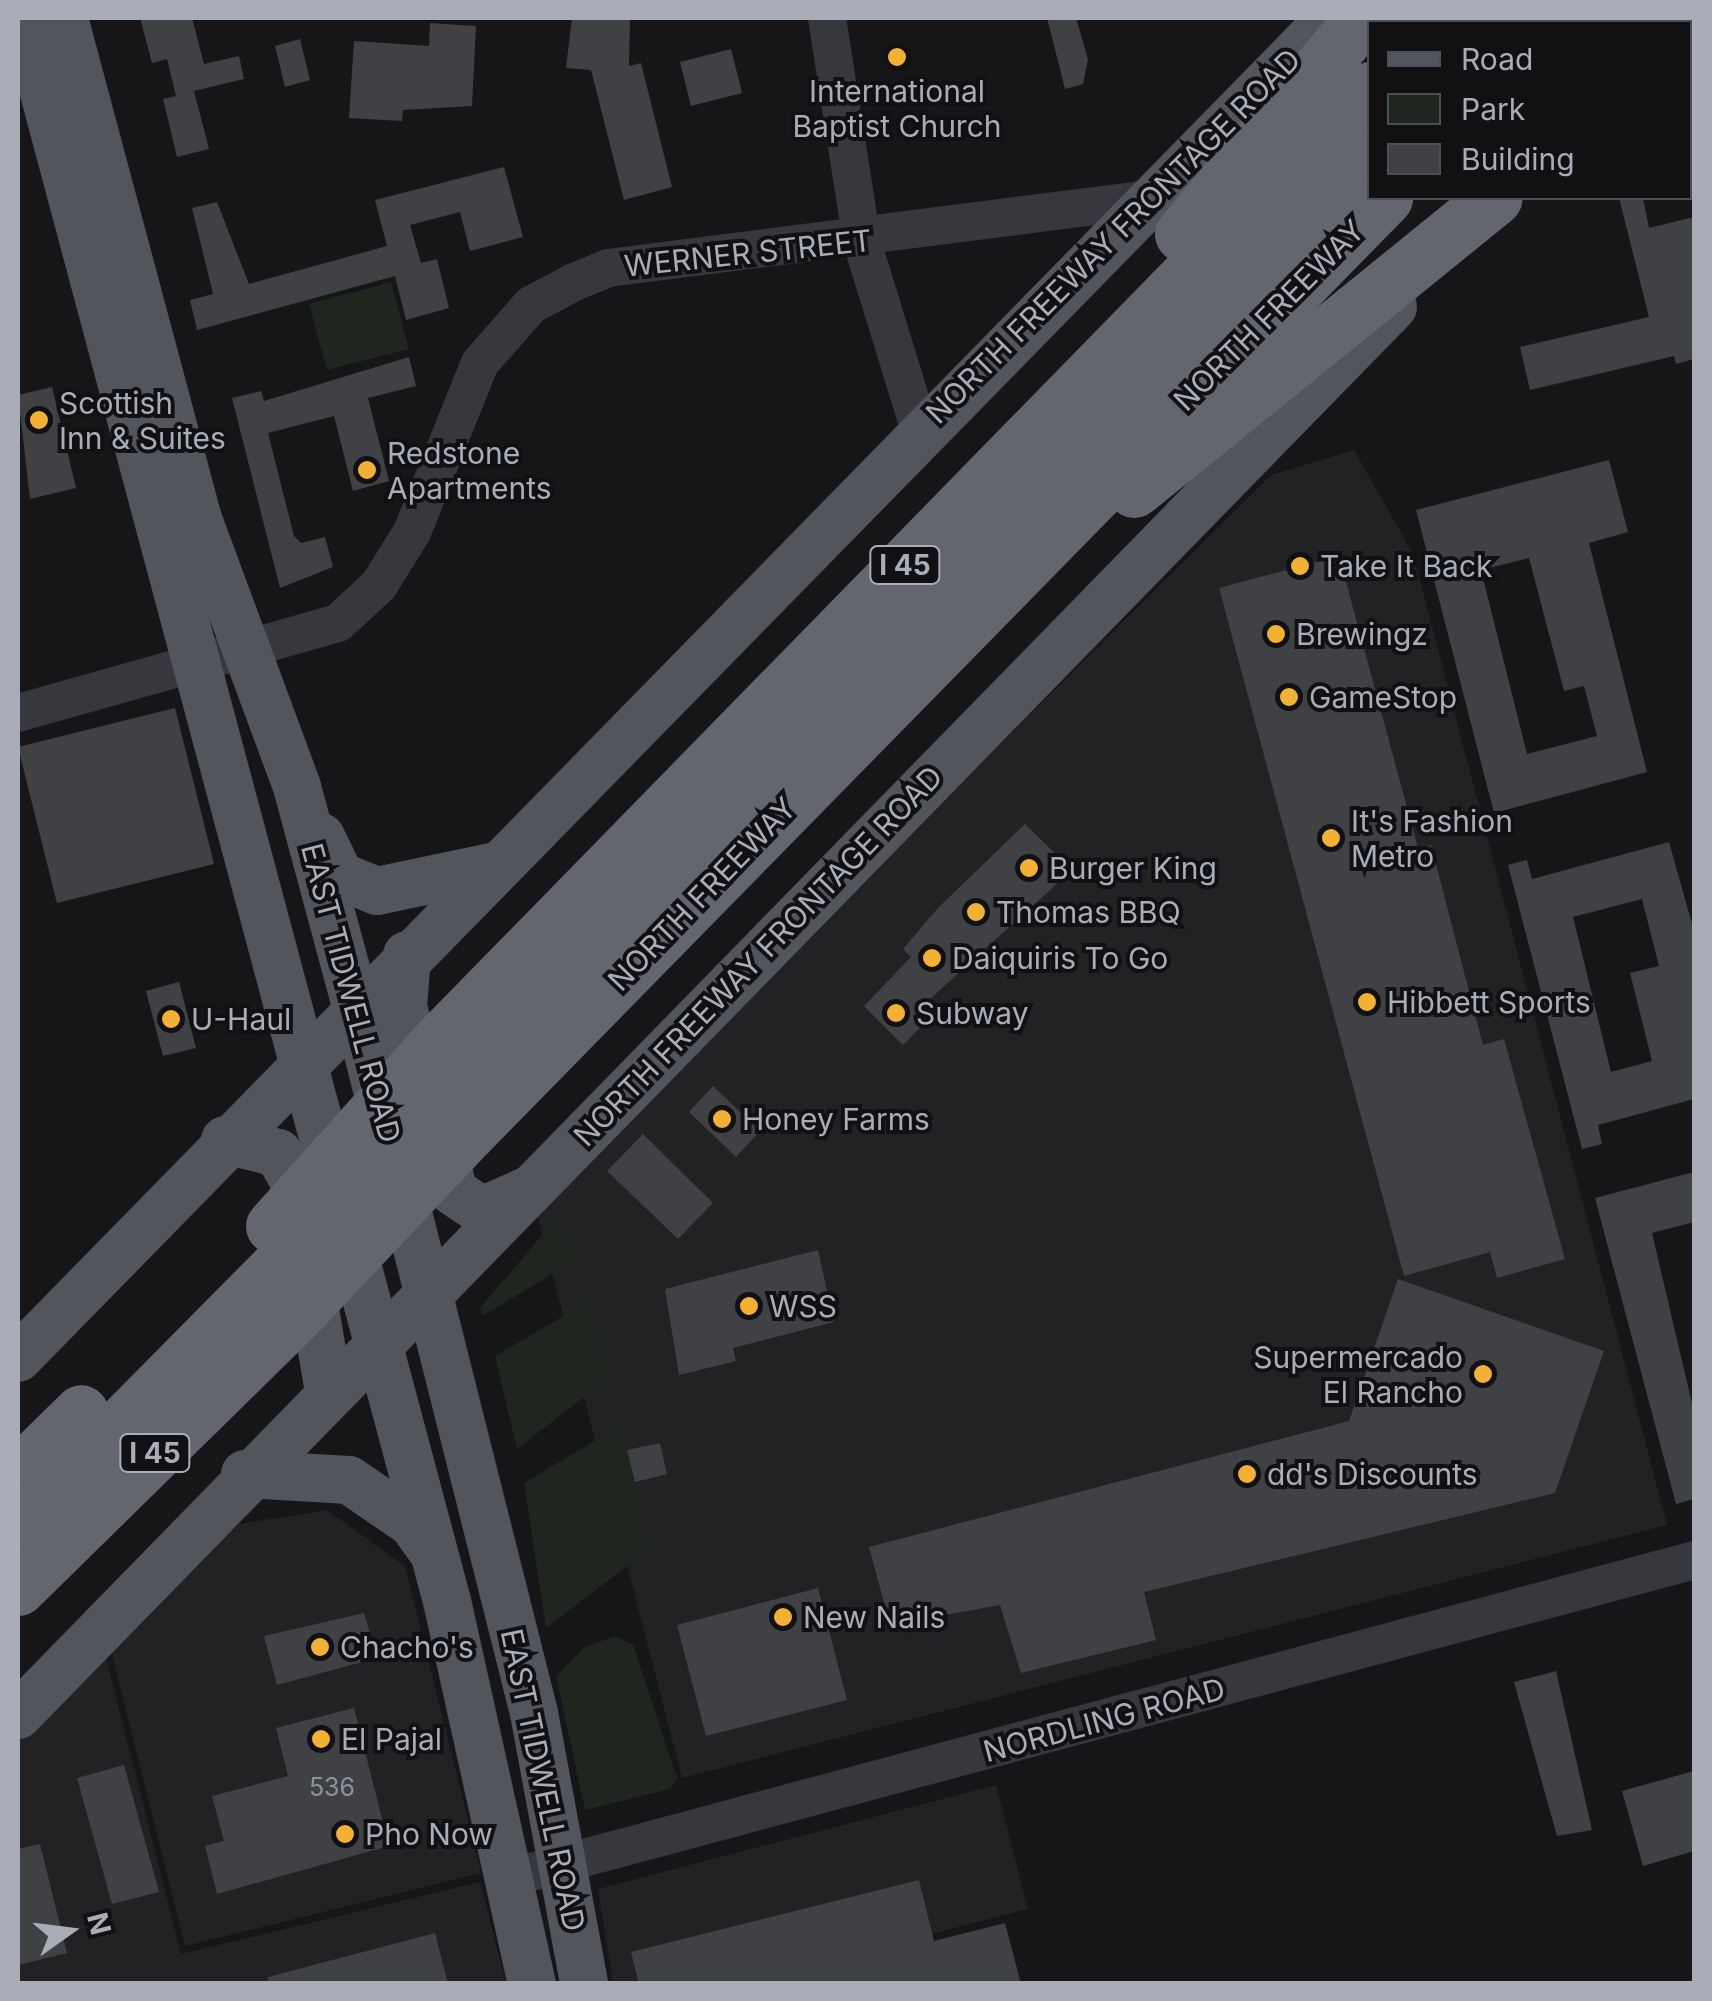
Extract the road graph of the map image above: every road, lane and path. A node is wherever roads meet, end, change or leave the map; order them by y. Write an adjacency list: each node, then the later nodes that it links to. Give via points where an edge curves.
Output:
1 (24, 18): 13 (main road, EAST TIDWELL ROAD)
2 (64, 18): 13 (main road, EAST TIDWELL ROAD)
3 (826, 18): 12 (street)
4 (1330, 18): 8 (main road, NORTH FREEWAY FRONTAGE ROAD)
5 (1362, 18): 16 (highway)
6 (1367, 92): 16 (highway, NORTH FREEWAY / I 45)
7 (1367, 158): 25 (highway, NORTH FREEWAY / I 45)
8 (1142, 200): 12 (street, WERNER STREET); 14 (main road, NORTH FREEWAY FRONTAGE ROAD)
9 (1382, 200): 15 (highway, NORTH FREEWAY / I 45)
10 (1496, 200): 15 (highway, via 1152,480)
11 (1496, 200): 27 (main road, NORTH FREEWAY FRONTAGE ROAD)
12 (862, 242): 14 (street); 17 (street, WERNER STREET, via 608,268 531,305 480,364 435,484 379,585 338,624)
13 (142, 392): 17 (main road, EAST TIDWELL ROAD); 18 (main road, EAST TIDWELL ROAD)
14 (920, 430): 21 (main road, NORTH FREEWAY FRONTAGE ROAD)
15 (1048, 538): 25 (highway, NORTH FREEWAY / I 45)
16 (922, 548): 25 (highway, NORTH FREEWAY / I 45)
17 (250, 650): 18 (street, WERNER STREET); 20 (main road, EAST TIDWELL ROAD)
18 (201, 664): 19 (street, WERNER STREET); 24 (main road, EAST TIDWELL ROAD)
19 (18, 713)
20 (297, 786): 21 (main road, via 340,876 358,887 403,891); 23 (main road, EAST TIDWELL ROAD)
21 (492, 867): 22 (main road, NORTH FREEWAY FRONTAGE ROAD)
22 (407, 955): 23 (main road, NORTH FREEWAY FRONTAGE ROAD); 27 (main road, via 403,1007 454,1192 482,1211)
23 (356, 1006): 24 (main road, NORTH FREEWAY FRONTAGE ROAD); 29 (main road, EAST TIDWELL ROAD)
24 (303, 1057): 26 (main road, NORTH FREEWAY FRONTAGE ROAD); 30 (main road, EAST TIDWELL ROAD)
25 (453, 1088): 28 (highway, NORTH FREEWAY / I 45, bridge); 39 (highway, NORTH FREEWAY / I 45, bridge, via 292,1318)
26 (225, 1140): 31 (main road, NORTH FREEWAY FRONTAGE ROAD); 32 (main road, via 278,1153 293,1179)
27 (532, 1188): 29 (main road, NORTH FREEWAY FRONTAGE ROAD)
28 (275, 1246): 33 (highway, NORTH FREEWAY / I 45); 35 (highway, NORTH FREEWAY)
29 (430, 1297): 30 (main road, NORTH FREEWAY FRONTAGE ROAD); 38 (main road, EAST TIDWELL ROAD)
30 (376, 1348): 32 (main road, NORTH FREEWAY FRONTAGE ROAD); 36 (main road, EAST TIDWELL ROAD)
31 (18, 1358)
32 (329, 1391): 34 (main road, NORTH FREEWAY FRONTAGE ROAD)
33 (18, 1474)
34 (246, 1474): 36 (main road, via 349,1480 412,1523); 41 (main road, NORTH FREEWAY FRONTAGE ROAD)
35 (18, 1529)
36 (434, 1554): 40 (main road, EAST TIDWELL ROAD)
37 (1694, 1560): 42 (street, NORDLING ROAD)
38 (502, 1587): 40 (main road); 42 (main road, EAST TIDWELL ROAD)
39 (18, 1588)
40 (447, 1601): 43 (main road, EAST TIDWELL ROAD)
41 (18, 1715)
42 (562, 1862): 43 (street, NORDLING ROAD); 45 (main road, EAST TIDWELL ROAD)
43 (512, 1876): 44 (main road, EAST TIDWELL ROAD)
44 (532, 1984)
45 (584, 1984)

